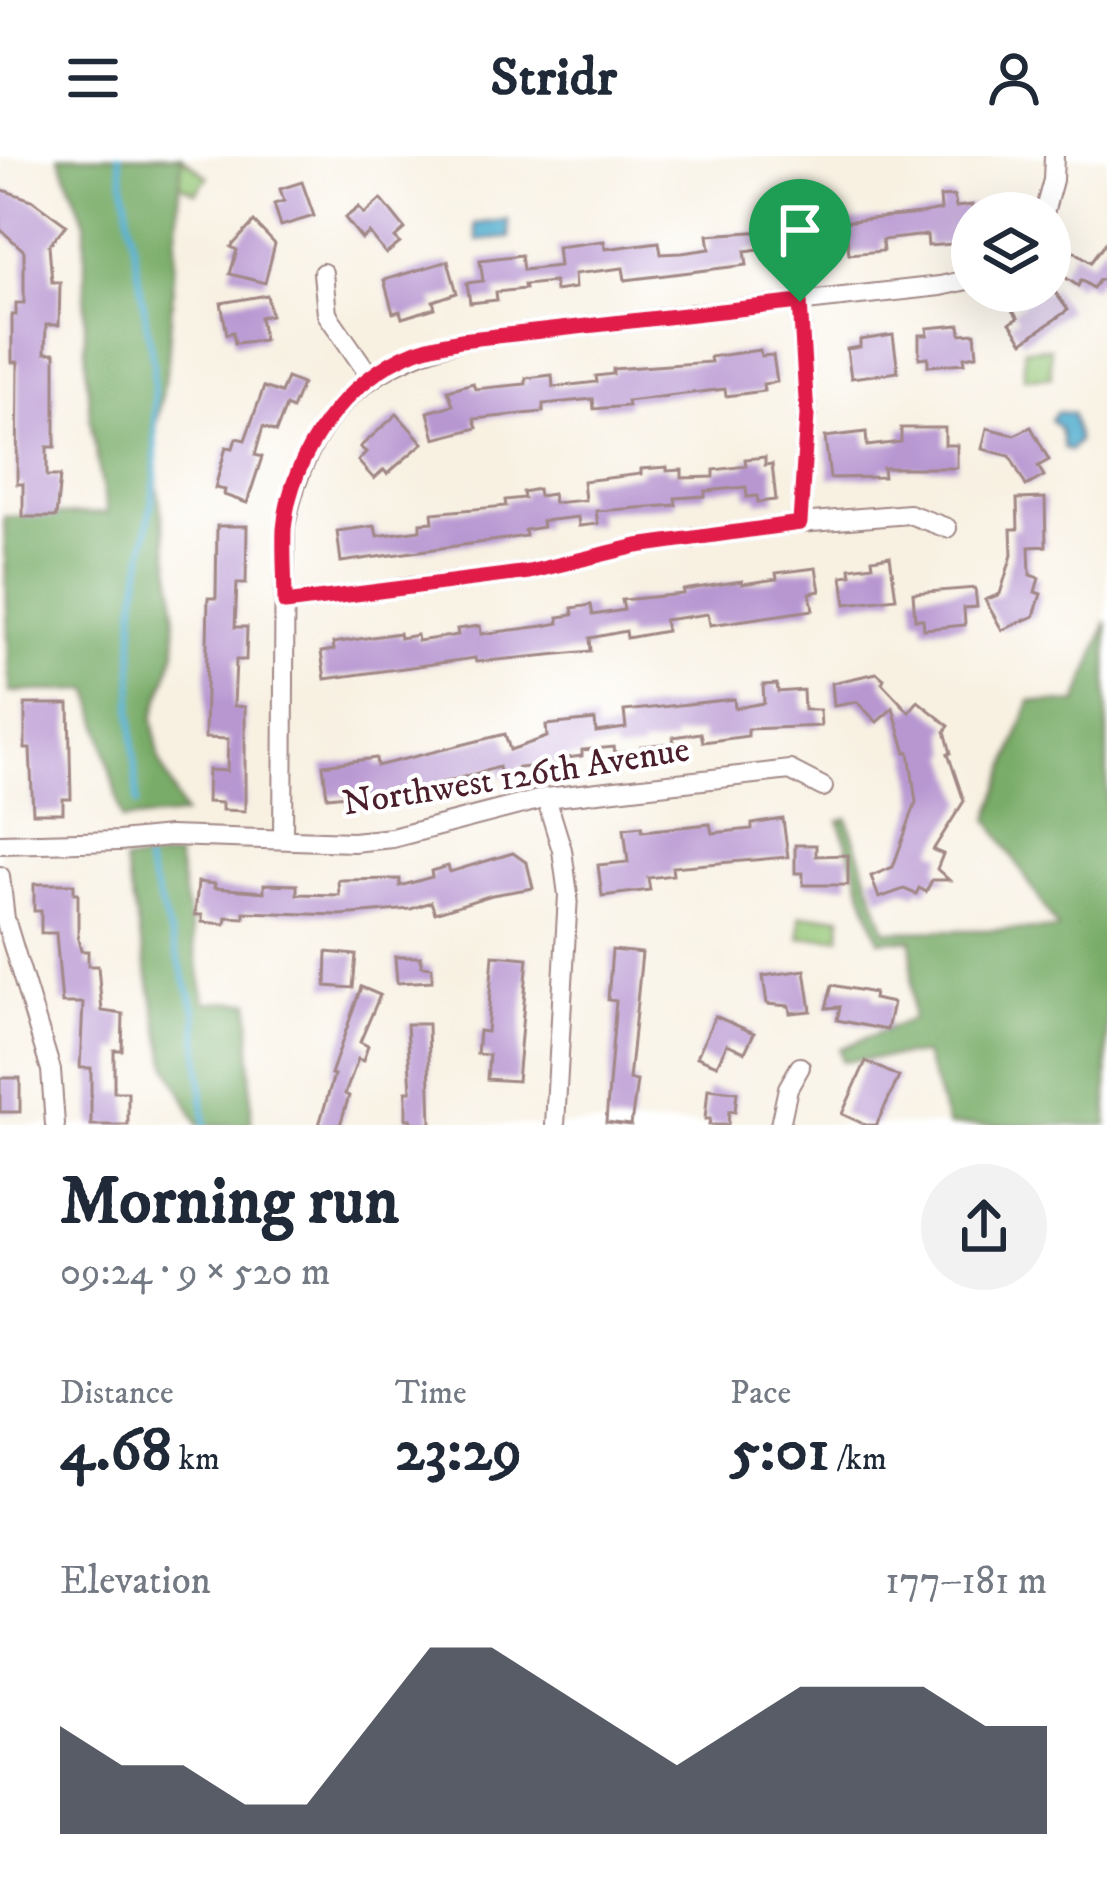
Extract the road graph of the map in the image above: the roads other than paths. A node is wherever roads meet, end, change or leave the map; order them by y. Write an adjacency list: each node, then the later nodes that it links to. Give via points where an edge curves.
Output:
1 (1054, 156): 2 (street)
2 (1050, 192)
3 (323, 273): 6 (street, via 326,314)
4 (951, 282): 5 (street)
5 (800, 302): 6 (street, via 461,340 416,351); 7 (street, via 807,415)
6 (370, 376): 9 (street, via 313,442 292,488)
7 (800, 523): 8 (street, via 909,514); 9 (street, via 637,546 529,572)
8 (947, 529)
9 (285, 603): 12 (street)
10 (823, 787): 11 (street, Northwest 126th Avenue, via 790,770)
11 (545, 799): 12 (street, Northwest 126th Avenue, via 392,838); 17 (street, via 568,895)
12 (283, 839): 13 (street, Northwest 126th Avenue)
13 (0, 844)
14 (0, 876): 16 (street, via 5,920 51,1070)
15 (800, 1067): 18 (street)
16 (55, 1125)
17 (555, 1125)
18 (780, 1125)

